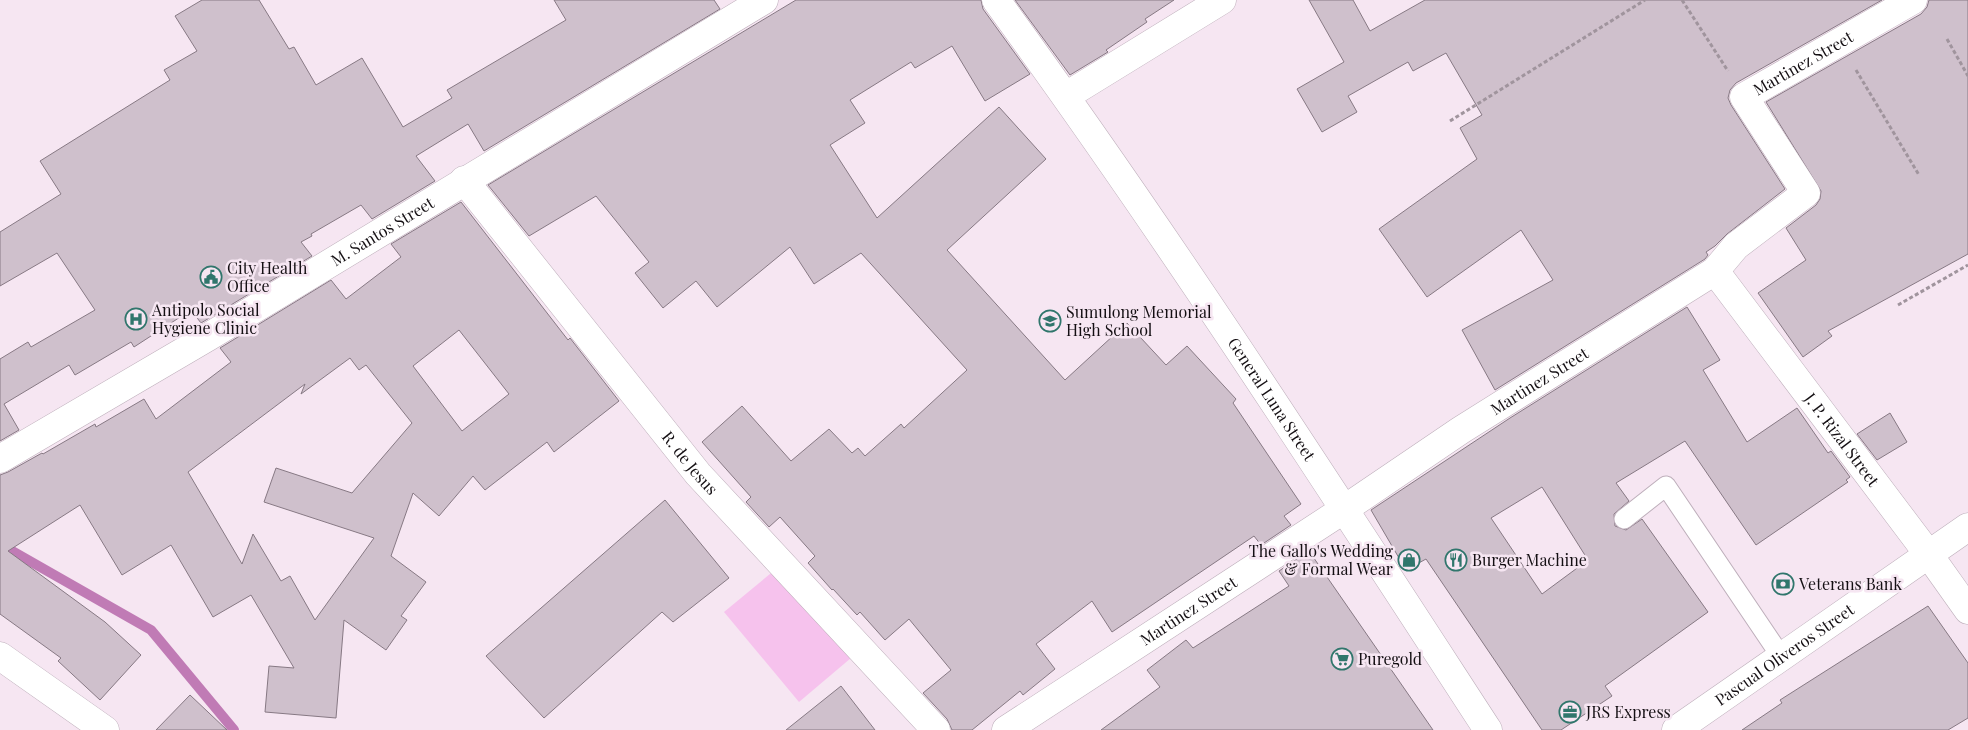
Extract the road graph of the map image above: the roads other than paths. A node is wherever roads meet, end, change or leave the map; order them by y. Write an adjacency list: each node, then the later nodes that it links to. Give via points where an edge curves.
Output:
1 (764, 0): 6 (street, M. Santos Street)
2 (996, 0): 5 (street, General Luna Street)
3 (1222, 0): 5 (street)
4 (1913, 0): 7 (street, Martinez Street, via 1744,97 1806,193 1736,246)
5 (1066, 96): 9 (street, General Luna Street)
6 (464, 180): 8 (street, M. Santos Street, via 208,337); 18 (street, R. de Jesus, via 698,474)
7 (1715, 271): 9 (street, Martinez Street, via 1461,430); 12 (street, J. P. Rizal Street)
8 (0, 459)
9 (1343, 510): 19 (street, Martinez Street); 20 (street, General Luna Street)
10 (1624, 519): 15 (lane, via 1666,486)
11 (1968, 527): 12 (street, Pascual Oliveros Street)
12 (1929, 555): 13 (street, J. P. Rizal Street); 15 (street, Pascual Oliveros Street)
13 (1968, 610)
14 (0, 656): 17 (street)
15 (1782, 658): 16 (street, Pascual Oliveros Street)
16 (1681, 729)
17 (105, 730)
18 (936, 730)
19 (1006, 730)
20 (1488, 730)

